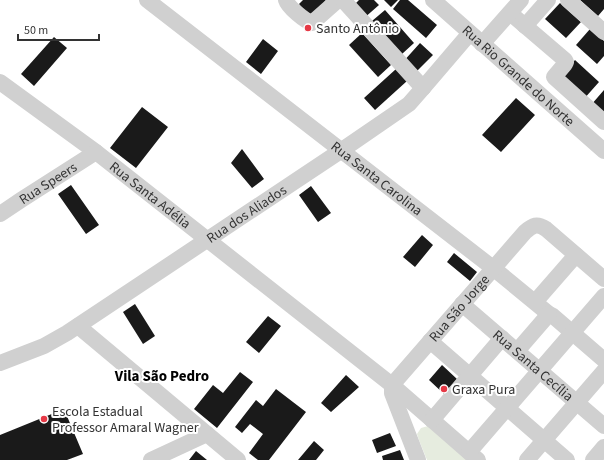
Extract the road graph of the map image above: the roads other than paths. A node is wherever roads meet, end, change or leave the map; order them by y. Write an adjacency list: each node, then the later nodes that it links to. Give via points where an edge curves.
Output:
1 (147, 0): 17 (street, Rua Santa Carolina)
2 (286, 0): 3 (street, via 289,6 312,23)
3 (338, 0)
4 (343, 0): 15 (street)
5 (433, 0): 12 (street, Rua Rio Grande do Norte)
6 (521, 0): 9 (street)
7 (548, 0): 10 (street)
8 (568, 0): 11 (street)
9 (510, 13): 10 (street); 13 (street)
10 (525, 26): 16 (street, via 566,62 554,76 555,79)
11 (604, 32)
12 (470, 33): 13 (street, Rua Rio Grande do Norte); 15 (street, Rua dos Aliados)
13 (482, 44): 18 (street, Rua Rio Grande do Norte)
14 (0, 82): 19 (street, Rua Santa Adélia)
15 (423, 88): 17 (street, Rua dos Aliados, via 409,104)
16 (604, 122)
17 (342, 150): 21 (street, Rua dos Aliados); 23 (street, Rua Santa Carolina)
18 (604, 151)
19 (96, 152): 20 (street, Rua Speers); 21 (street, Rua Santa Adélia)
20 (0, 214)
21 (207, 239): 29 (street, Rua dos Aliados); 39 (street, Rua Santa Adélia)
22 (576, 255): 23 (street, Rua São Jorge, via 541,225 535,225 525,232); 24 (street); 26 (street)
23 (493, 268): 26 (street, Rua Santa Carolina); 27 (street, Rua São Jorge)
24 (604, 279)
25 (604, 296): 30 (street)
26 (535, 302): 28 (street, Rua Santa Carolina)
27 (462, 304): 31 (street, Rua Santa Cecília); 32 (street, Rua São Jorge)
28 (549, 314): 30 (street, Rua Santa Carolina); 33 (street)
29 (78, 326): 35 (street, Rua dos Aliados, via 44,346); 45 (street)
30 (573, 333): 34 (street, Rua Santa Carolina); 36 (street)
31 (502, 338): 33 (street, Rua Santa Cecília); 38 (street)
32 (430, 341): 38 (street); 39 (street, Rua São Jorge)
33 (517, 352): 36 (street, Rua Santa Cecília)
34 (604, 360)
35 (0, 363)
36 (540, 371): 40 (street, Rua Santa Cecília); 41 (street)
37 (604, 371): 40 (street)
38 (470, 376): 41 (street); 42 (street)
39 (392, 385): 42 (street, Rua Santa Adélia); 44 (street, via 392,393)
40 (577, 402): 43 (street, Rua Santa Cecília); 46 (street)
41 (507, 408): 46 (street); 48 (street)
42 (431, 419): 44 (street, via 415,424); 48 (street, Rua Santa Adélia)
43 (604, 426)
44 (408, 433): 51 (street)
45 (207, 434): 49 (street); 50 (street)
46 (544, 440): 52 (street); 53 (street)
47 (604, 447): 54 (street)
48 (473, 456)
49 (151, 460)
50 (238, 460)
51 (418, 460)
52 (527, 460)
53 (567, 460)
54 (593, 460)

